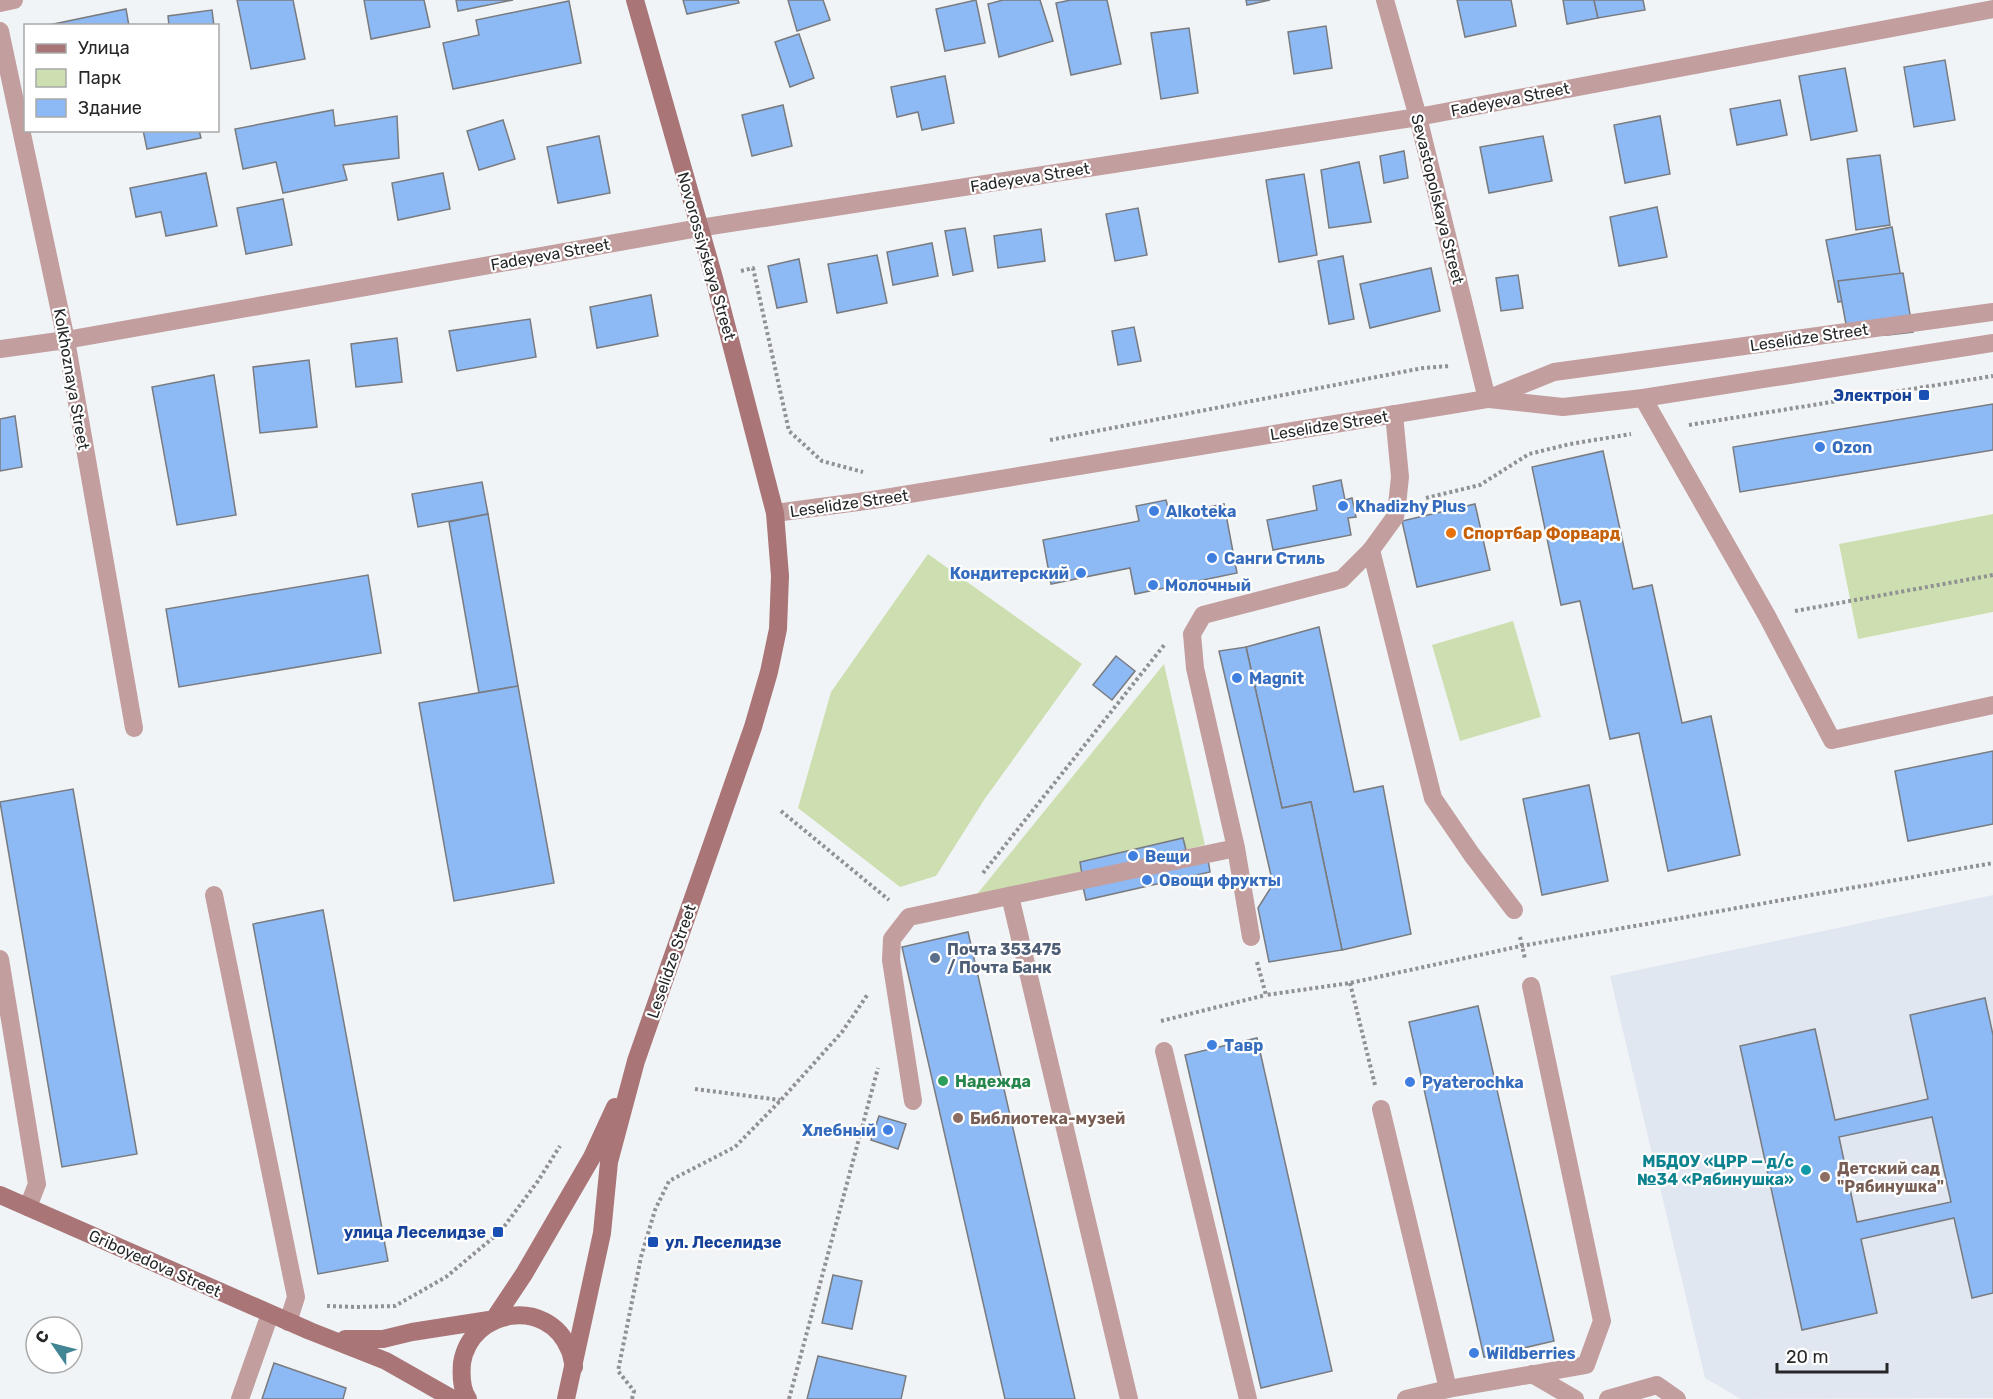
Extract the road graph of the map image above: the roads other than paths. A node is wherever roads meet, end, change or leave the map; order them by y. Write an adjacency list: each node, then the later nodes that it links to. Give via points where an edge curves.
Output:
1 (14, 0): 4 (street)
2 (634, 0): 8 (street, Novorossiyskaya Street)
3 (1385, 0): 7 (street, Sevastopolskaya Street)
4 (0, 3)
5 (1993, 9): 7 (street, Fadeyeva Street)
6 (0, 31): 10 (street, Kolkhoznaya Street)
7 (1418, 117): 8 (street, Fadeyeva Street); 14 (street, Sevastopolskaya Street)
8 (699, 228): 10 (street, Fadeyeva Street); 16 (street, Novorossiyskaya Street)
9 (1993, 312): 14 (street, Leselidze Street, via 1554,372)
10 (66, 340): 12 (street, Fadeyeva Street); 19 (street, Kolkhoznaya Street)
11 (1993, 343): 13 (street, Leselidze Street)
12 (0, 349)
13 (1643, 398): 14 (street, Leselidze Street, via 1563,407); 18 (street, via 1767,616 1832,740)
14 (1487, 399): 15 (street, Leselidze Street)
15 (1394, 414): 16 (street, Leselidze Street); 17 (street, via 1400,477 1397,506 1395,517)
16 (775, 513): 28 (street, Leselidze Street, via 780,576 778,629 769,672)
17 (1371, 550): 20 (street, via 1342,579 1203,615 1192,634 1195,668); 23 (street, via 1433,798)
18 (1993, 705)
19 (134, 728)
20 (1236, 848): 22 (street); 24 (street)
21 (214, 895): 35 (street, via 296,1297)
22 (1010, 896): 29 (street, via 909,917 892,939 891,960); 44 (street)
23 (1514, 910)
24 (1251, 938)
25 (0, 958): 32 (street, via 37,1184)
26 (1531, 986): 38 (street, via 1602,1321 1586,1365)
27 (1164, 1051): 45 (street)
28 (636, 1061): 34 (street, Leselidze Street, via 592,1157); 37 (street, Leselidze Street, via 609,1162 602,1233)
29 (913, 1101)
30 (1381, 1109): 39 (street)
31 (0, 1195): 32 (street, Griboyedova Street)
32 (28, 1207): 33 (street, Griboyedova Street)
33 (270, 1314): 35 (street, Griboyedova Street); 41 (street)
34 (494, 1320): 36 (street, Griboyedova Street, via 351,1341); 37 (street, Griboyedova Street, via 516,1315 537,1318 555,1329 569,1348); 43 (street, Leselidze Street, via 475,1334 464,1352 461,1375)
35 (288, 1322): 36 (street, Griboyedova Street)
36 (310, 1331): 42 (street, Griboyedova Street, via 386,1361)
37 (574, 1369): 40 (street, Leselidze Street)
38 (1532, 1374): 39 (street); 47 (street)
39 (1448, 1389): 46 (street)
40 (570, 1398)
41 (240, 1399)
42 (453, 1399)
43 (468, 1399)
44 (1129, 1399)
45 (1248, 1399)
46 (1406, 1399)
47 (1575, 1399)
48 (1608, 1399): 49 (street, via 1657,1385)
49 (1677, 1399)

